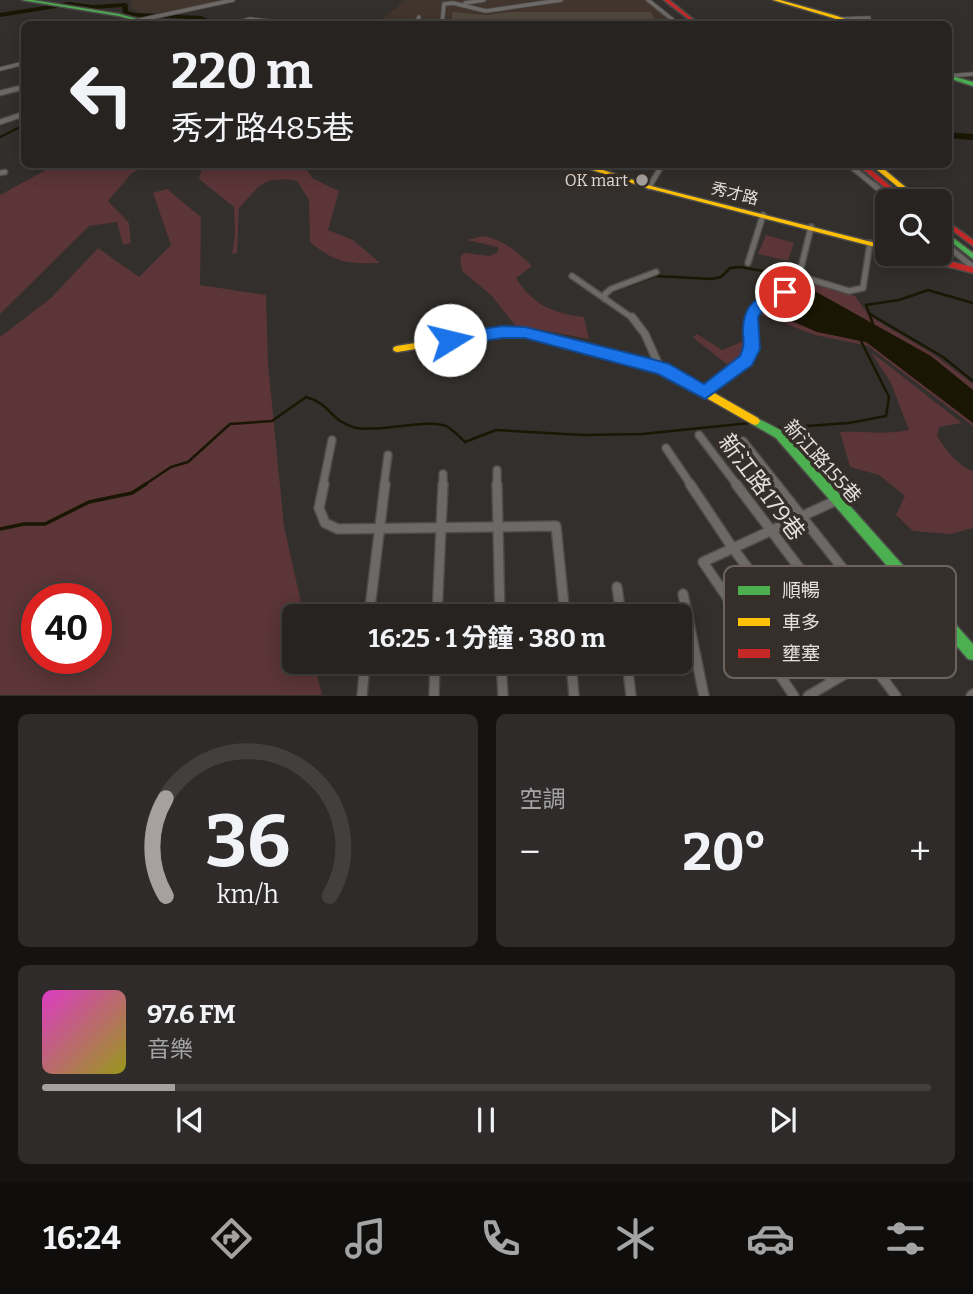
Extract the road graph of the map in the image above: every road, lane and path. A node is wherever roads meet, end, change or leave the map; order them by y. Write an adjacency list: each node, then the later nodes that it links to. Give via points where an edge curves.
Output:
1 (24, 0): 12 (main road)
2 (233, 0): 12 (street)
3 (484, 0): 9 (street)
4 (561, 0): 9 (street, via 486,11)
5 (648, 0): 18 (street)
6 (657, 0): 19 (main road)
7 (666, 0): 20 (main road)
8 (775, 0): 21 (main road)
9 (461, 4): 17 (street, via 444,4)
10 (419, 17): 16 (street)
11 (869, 18): 22 (street)
12 (140, 20): 13 (main road)
13 (143, 21)
14 (241, 21): 15 (street)
15 (267, 21)
16 (417, 21)
17 (442, 21)
18 (674, 21)
19 (683, 21)
20 (693, 21)
21 (838, 21)
22 (848, 21)
23 (21, 64): 24 (street)
24 (0, 69)
25 (973, 74): 26 (street)
26 (952, 76)
27 (952, 77): 28 (main road)
28 (973, 85)
29 (21, 88): 30 (street)
30 (0, 93)
31 (21, 115): 32 (street)
32 (0, 122)
33 (590, 168): 38 (main road, 秀才路)
34 (661, 168): 38 (street)
35 (853, 168): 39 (street)
36 (865, 168): 40 (main road)
37 (878, 168): 41 (main road)
38 (649, 187): 42 (main road, 秀才路)
39 (878, 189)
40 (890, 189)
41 (904, 189)
42 (763, 215): 43 (main road, 秀才路); 51 (street)
43 (811, 227): 46 (main road, 秀才路); 56 (street)
44 (952, 227): 48 (main road)
45 (952, 240): 50 (main road)
46 (870, 243): 47 (main road, 秀才路); 56 (street, via 863,288 849,291)
47 (875, 244)
48 (973, 244)
49 (952, 251): 53 (street)
50 (973, 257)
51 (748, 263)
52 (952, 264): 53 (main road)
53 (973, 269)
54 (656, 272): 57 (street, via 611,289)
55 (572, 276): 57 (street)
56 (798, 278): 60 (street, via 785,292 760,303 750,316 752,349 746,360)
57 (605, 299): 59 (street, via 641,324)
58 (397, 349): 59 (main road, 新江路155巷, via 525,332)
59 (660, 368): 60 (main road, 新江路155巷)
60 (705, 392): 68 (main road, 新江路155巷, via 780,435)
61 (699, 435): 73 (street, 新江路179巷)
62 (332, 440): 72 (street, via 319,508 325,523)
63 (743, 441): 69 (street)
64 (666, 448): 74 (street)
65 (388, 455): 72 (street)
66 (497, 470): 70 (street)
67 (443, 474): 71 (street)
68 (835, 501): 69 (street); 78 (main road, 新江路155巷)
69 (800, 517): 73 (street); 77 (street)
70 (498, 527): 71 (street); 84 (street); 85 (street, via 555,526)
71 (439, 528): 72 (street); 83 (street)
72 (377, 530): 82 (street)
73 (770, 531): 74 (street); 76 (street, 新江路179巷)
74 (733, 547): 75 (street); 80 (street, via 703,562)
75 (747, 566)
76 (798, 566)
77 (840, 566)
78 (895, 566)
79 (617, 587): 86 (street)
80 (724, 593)
81 (684, 594): 90 (street)
82 (370, 604)
83 (437, 604)
84 (500, 604)
85 (564, 604)
86 (619, 604)
87 (956, 634): 88 (main road, 新江路155巷)
88 (973, 654)
89 (692, 656): 90 (street)
90 (696, 656): 106 (street)
91 (364, 674): 101 (street)
92 (435, 674): 102 (street)
93 (502, 674): 103 (street)
94 (572, 674): 104 (street)
95 (628, 674): 105 (street)
96 (782, 678): 107 (street)
97 (830, 678): 100 (street)
98 (837, 678): 100 (street)
99 (884, 678): 109 (street, 新江路179巷)
100 (832, 681): 108 (street)
101 (362, 695)
102 (434, 695)
103 (503, 695)
104 (575, 695)
105 (631, 695)
106 (704, 695)
107 (794, 695)
108 (808, 695)
109 (895, 695)

